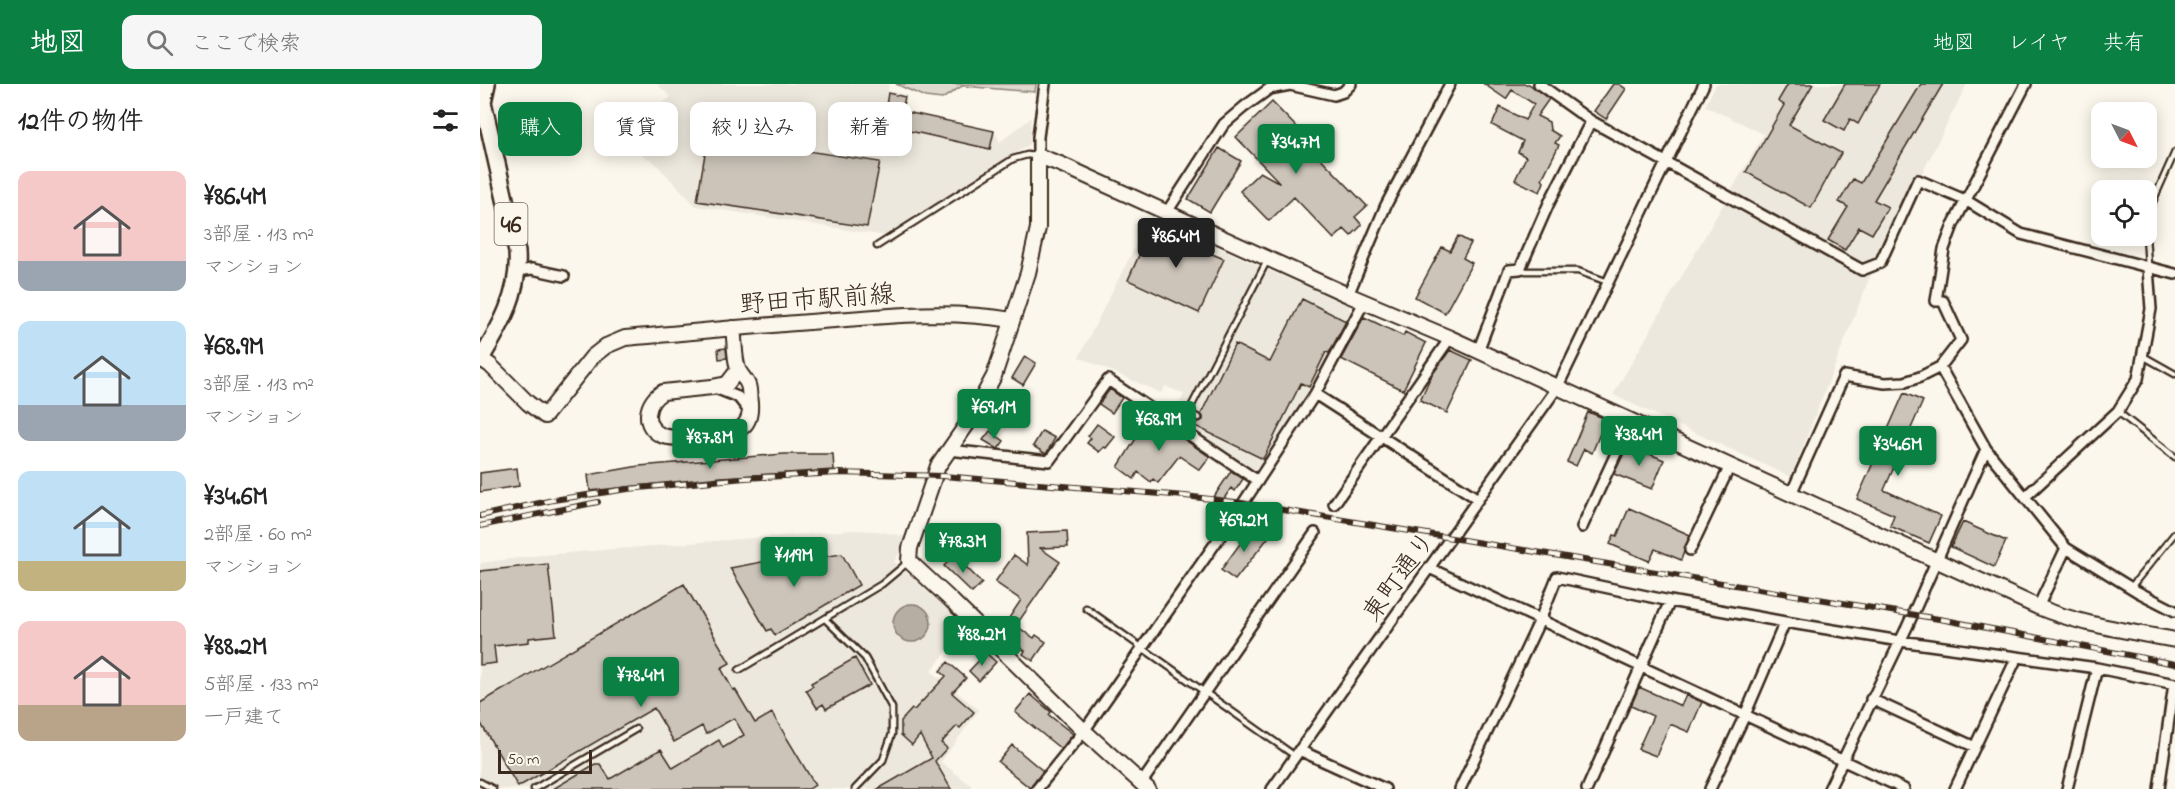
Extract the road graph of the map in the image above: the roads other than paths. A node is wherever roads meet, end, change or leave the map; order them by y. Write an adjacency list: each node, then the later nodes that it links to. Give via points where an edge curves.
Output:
1 (487, 84): 20 (main road, 46, via 483,102)
2 (1045, 84): 10 (street)
3 (1351, 84): 14 (street, via 1334,95 1290,85 1269,89 1224,124)
4 (1450, 84): 24 (street, via 1386,205)
5 (1539, 84): 8 (street)
6 (1704, 84): 11 (street, 東町通り)
7 (2026, 84): 13 (street)
8 (1591, 120): 11 (street); 19 (street)
9 (2175, 152): 12 (lane)
10 (1038, 156): 14 (street); 15 (lane, via 1013,159); 26 (street, via 1038,228)
11 (1666, 161): 13 (street, via 1862,270 1880,263 1918,180); 23 (street, 東町通り)
12 (2157, 192)
13 (1967, 201): 18 (street, via 2022,234); 32 (street, via 1944,249 1936,302 1943,302 1961,340)
14 (1167, 212): 17 (street)
15 (877, 246)
16 (2147, 246): 18 (lane)
17 (1268, 258): 24 (street); 40 (lane, via 1191,407 1190,412)
18 (2148, 268): 21 (street); 30 (street, via 2151,309)
19 (1520, 269): 23 (lane, via 1578,271); 29 (street, via 1509,270)
20 (518, 271): 22 (street, via 532,269); 31 (main road, 46, via 506,313)
21 (2175, 274)
22 (564, 276)
23 (1608, 282): 36 (street, 東町通り)
24 (1348, 295): 25 (street)
25 (1364, 302): 28 (street); 37 (street)
26 (1012, 320): 27 (street, 野田市駅前線, via 921,314); 44 (street, via 994,376)
27 (733, 328): 31 (street, 野田市駅前線, via 625,339 606,346 592,357 545,416); 33 (street)
28 (1450, 338): 29 (street); 42 (street)
29 (1478, 351): 36 (street)
30 (2143, 356): 34 (lane); 38 (street, via 2138,379)
31 (480, 360)
32 (1940, 367): 43 (street); 48 (street, via 1905,382 1844,376)
33 (738, 370): 35 (street, via 727,384); 39 (street, via 748,385)
34 (2175, 374)
35 (712, 387): 39 (street, via 738,397); 39 (street, via 657,395 648,409 650,426 667,437 734,432)
36 (1557, 388): 41 (street); 50 (street, 東町通り)
37 (1315, 394): 42 (street); 47 (street)
38 (2118, 411): 45 (lane); 49 (street)
39 (751, 414)
40 (1199, 418)
41 (1631, 421): 46 (street); 52 (street)
42 (1381, 437): 50 (street); 51 (street)
43 (1986, 449): 49 (street); 58 (street)
44 (949, 450): 47 (street, via 1049,461 1108,380); 57 (street, via 938,466)
45 (2175, 457)
46 (1730, 466): 48 (street); 56 (street)
47 (1258, 481): 70 (street)
48 (1791, 494): 58 (street)
49 (2025, 497): 55 (street)
50 (1478, 499): 59 (street, 東町通り)
51 (1334, 504)
52 (1582, 527)
53 (1315, 533): 76 (street)
54 (2175, 533): 60 (lane)
55 (2066, 548): 60 (street); 63 (street)
56 (1690, 550)
57 (909, 561): 65 (lane, via 882,584); 80 (street)
58 (1935, 561): 63 (street); 69 (street)
59 (1429, 568): 66 (street); 82 (street, 東町通り)
60 (2131, 587): 64 (street)
61 (1670, 601): 66 (street, via 1557,577); 67 (street); 72 (street)
62 (1086, 608): 70 (lane)
63 (2038, 608): 68 (street)
64 (2175, 611)
65 (825, 619): 74 (lane); 88 (lane, via 865,658 892,708 892,734 883,760)
66 (1540, 620): 72 (street); 92 (street)
67 (1785, 622): 69 (street); 78 (street)
68 (2175, 640)
69 (1900, 641): 71 (street); 77 (street)
70 (1143, 648): 76 (lane); 80 (street)
71 (2017, 657): 73 (street); 81 (street)
72 (1641, 667): 78 (street); 93 (street)
73 (2097, 668): 75 (street); 98 (street)
74 (739, 669)
75 (2174, 684): 99 (street)
76 (1205, 693): 82 (lane); 85 (street)
77 (1871, 699): 81 (street); 83 (street)
78 (1745, 715): 83 (street); 94 (street)
79 (636, 729): 87 (lane)
80 (1084, 731): 85 (street); 89 (street)
81 (1975, 747): 97 (street)
82 (1297, 753): 90 (street, 東町通り); 91 (street)
83 (1842, 760): 95 (street); 96 (street)
84 (480, 782): 86 (lane)
85 (1144, 786)
86 (493, 789)
87 (534, 789)
88 (855, 789)
89 (1038, 789)
90 (1272, 789)
91 (1385, 789)
92 (1460, 789)
93 (1587, 789)
94 (1710, 789)
95 (1829, 789)
96 (1904, 789)
97 (1955, 789)
98 (2067, 789)
99 (2159, 789)

